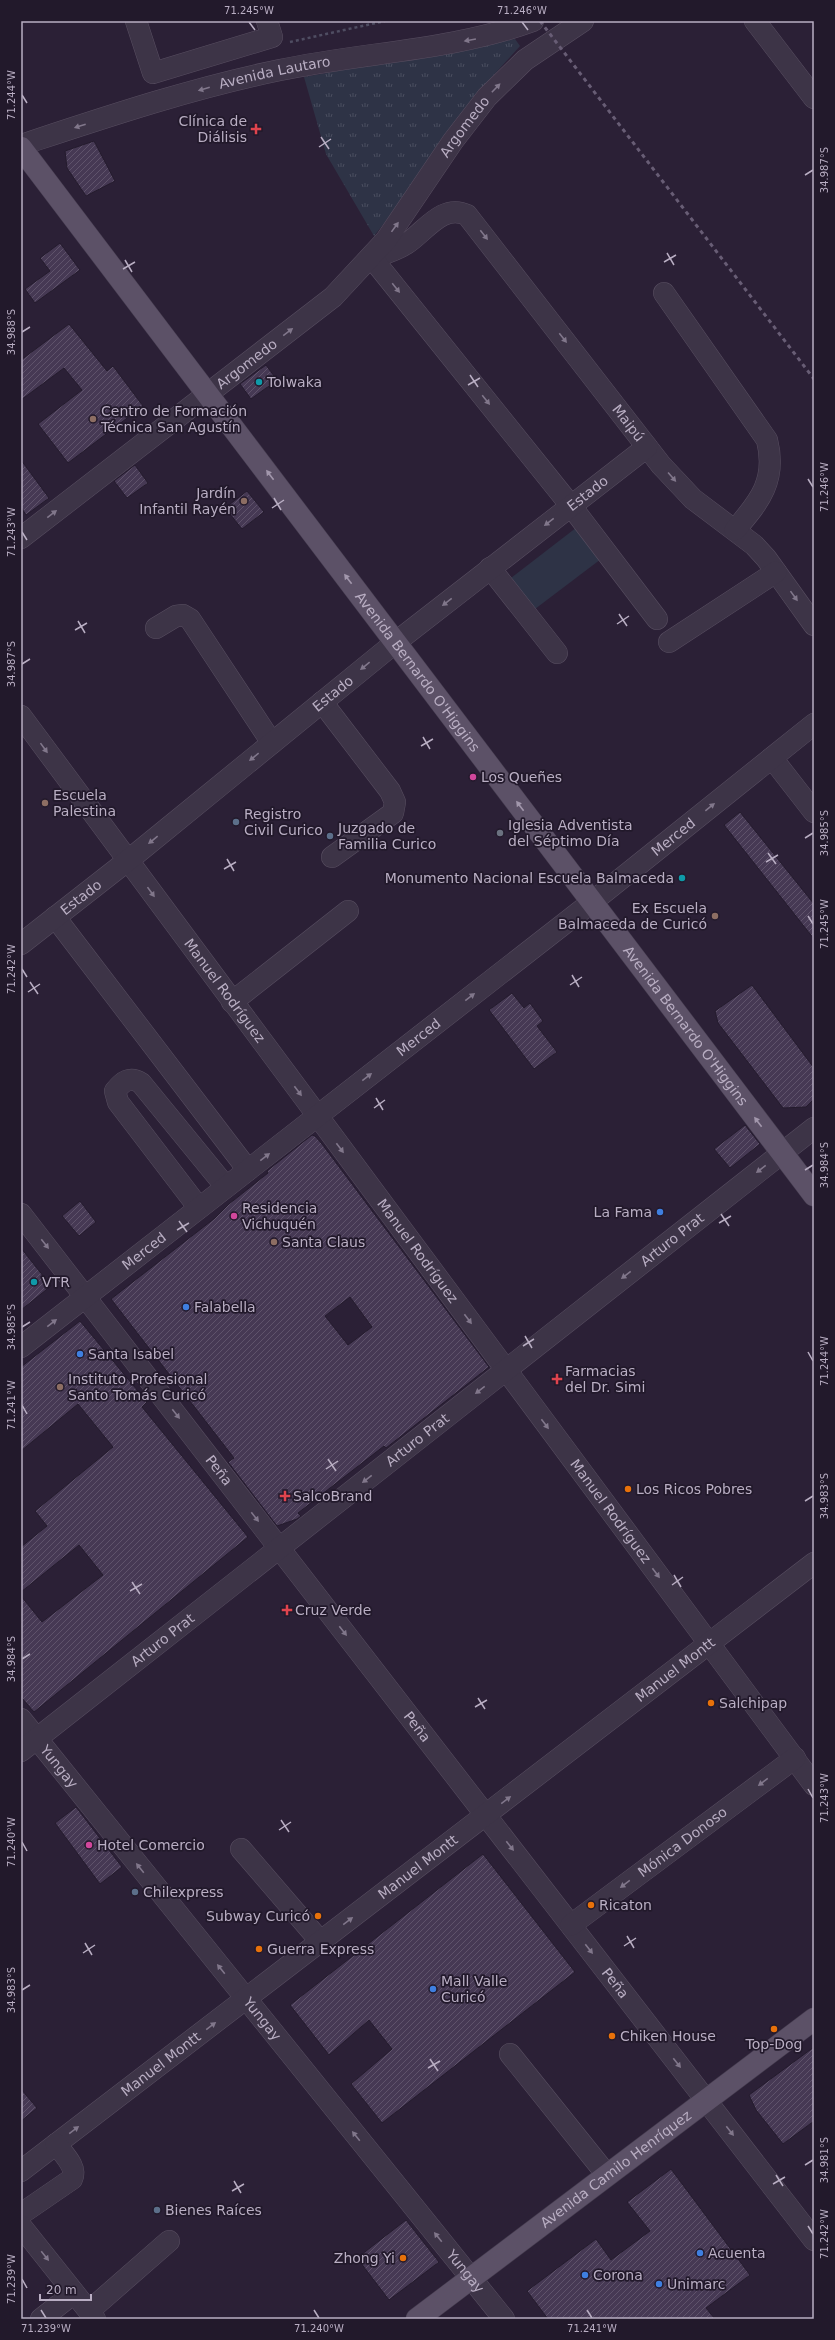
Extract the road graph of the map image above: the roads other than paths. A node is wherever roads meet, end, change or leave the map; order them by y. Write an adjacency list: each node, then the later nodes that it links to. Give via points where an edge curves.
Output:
1 (136, 21): 2 (street, via 153,73 272,37)
2 (267, 21)
3 (533, 21): 7 (street, Avenida Lautaro, one-way to 7, via 475,40 313,64 248,77 139,107)
4 (583, 21): 10 (street, Argomedo, one-way to 4, via 487,97 525,60)
5 (755, 21): 6 (street)
6 (814, 98)
7 (21, 145)
8 (21, 148): 12 (main road, Avenida Bernardo O'Higgins)
9 (455, 212): 10 (street, Argomedo, via 442,214 400,248); 13 (street, Maipú, one-way to 13, via 461,212 471,219)
10 (372, 258): 12 (street, Argomedo, one-way to 10, via 316,311); 14 (street, one-way to 14)
11 (664, 293): 15 (street, via 767,440 770,454 768,481 763,496)
12 (208, 393): 16 (street, Argomedo, one-way to 12); 22 (main road, Avenida Bernardo O'Higgins, one-way to 12)
13 (647, 447): 14 (street, Estado); 15 (street, Maipú, one-way to 15, via 676,483)
14 (570, 506): 17 (street, Estado, one-way to 17); 19 (street)
15 (735, 530): 18 (street, Maipú, via 754,545)
16 (21, 538)
17 (490, 568): 22 (street, Estado, one-way to 22); 24 (street)
18 (776, 572): 20 (street, Maipú, one-way to 20); 23 (street)
19 (657, 619)
20 (814, 625)
21 (156, 628): 28 (street, via 176,616 183,615 190,619)
22 (396, 642): 25 (street, Estado, one-way to 25); 33 (main road, Avenida Bernardo O'Higgins, one-way to 22)
23 (669, 642)
24 (557, 653)
25 (322, 702): 28 (street, Estado); 31 (street, via 390,791 395,802 393,813)
26 (21, 716): 32 (street, Manuel Rodríguez, one-way to 32)
27 (814, 724): 29 (street, Merced)
28 (272, 743): 32 (street, Estado, one-way to 32)
29 (772, 758): 30 (street); 33 (street, Merced, one-way to 29)
30 (814, 812)
31 (332, 857)
32 (127, 861): 35 (street, Estado); 37 (street, Manuel Rodríguez, one-way to 37)
33 (592, 902): 38 (street, Merced, one-way to 33); 40 (main road, Avenida Bernardo O'Higgins, one-way to 33)
34 (348, 911): 37 (street)
35 (56, 917): 36 (street, Estado); 41 (street)
36 (21, 944)
37 (232, 1002): 38 (street, Manuel Rodríguez, one-way to 38)
38 (316, 1117): 41 (street, Merced, one-way to 38); 48 (street, Manuel Rodríguez, one-way to 48)
39 (814, 1128): 40 (street, Arturo Prat)
40 (782, 1153): 43 (main road, Avenida Bernardo O'Higgins); 48 (street, Arturo Prat, one-way to 48)
41 (248, 1170): 42 (street, Merced)
42 (226, 1187): 44 (street, Merced); 44 (street, via 141,1083 129,1079 121,1084 115,1091 118,1102)
43 (814, 1195)
44 (198, 1208): 46 (street, Merced)
45 (21, 1214): 46 (street, Peña, one-way to 46)
46 (85, 1297): 47 (street, Merced, one-way to 46); 49 (street, Peña, one-way to 49)
47 (21, 1347)
48 (506, 1370): 49 (street, Arturo Prat, one-way to 49); 51 (street, Manuel Rodríguez, one-way to 51)
49 (280, 1548): 53 (street, Arturo Prat); 56 (street, Peña, one-way to 56)
50 (814, 1563): 51 (street, Manuel Montt)
51 (710, 1644): 54 (street, Manuel Rodríguez); 56 (street, Manuel Montt, one-way to 51)
52 (21, 1719): 53 (street, Yungay)
53 (29, 1745): 60 (street, Yungay, one-way to 53)
54 (794, 1758): 55 (street, Manuel Rodríguez); 58 (street, Mónica Donoso, one-way to 58)
55 (814, 1785)
56 (486, 1815): 58 (street, Peña, one-way to 58); 59 (street, Manuel Montt, one-way to 56)
57 (241, 1849): 59 (street)
58 (571, 1925): 63 (street, Peña, one-way to 63)
59 (321, 1942): 60 (street, Manuel Montt)
60 (245, 2000): 64 (street, Manuel Montt, one-way to 60); 71 (street, Yungay, one-way to 60)
61 (814, 2019): 63 (main road, Avenida Camilo Henríquez)
62 (510, 2054): 66 (street)
63 (706, 2100): 66 (main road, Avenida Camilo Henríquez); 69 (street, Peña, one-way to 69)
64 (56, 2144): 65 (street, Manuel Montt); 67 (street, via 74,2169 72,2179)
65 (21, 2171)
66 (607, 2175): 71 (main road, Avenida Camilo Henríquez)
67 (21, 2214)
68 (21, 2226): 72 (street, one-way to 72)
69 (814, 2240)
70 (169, 2241): 73 (street)
71 (471, 2278): 75 (main road, Avenida Camilo Henríquez); 76 (street, Yungay)
72 (74, 2293): 73 (street); 74 (street)
73 (92, 2315)
74 (41, 2319)
75 (417, 2319)
76 (504, 2319)

